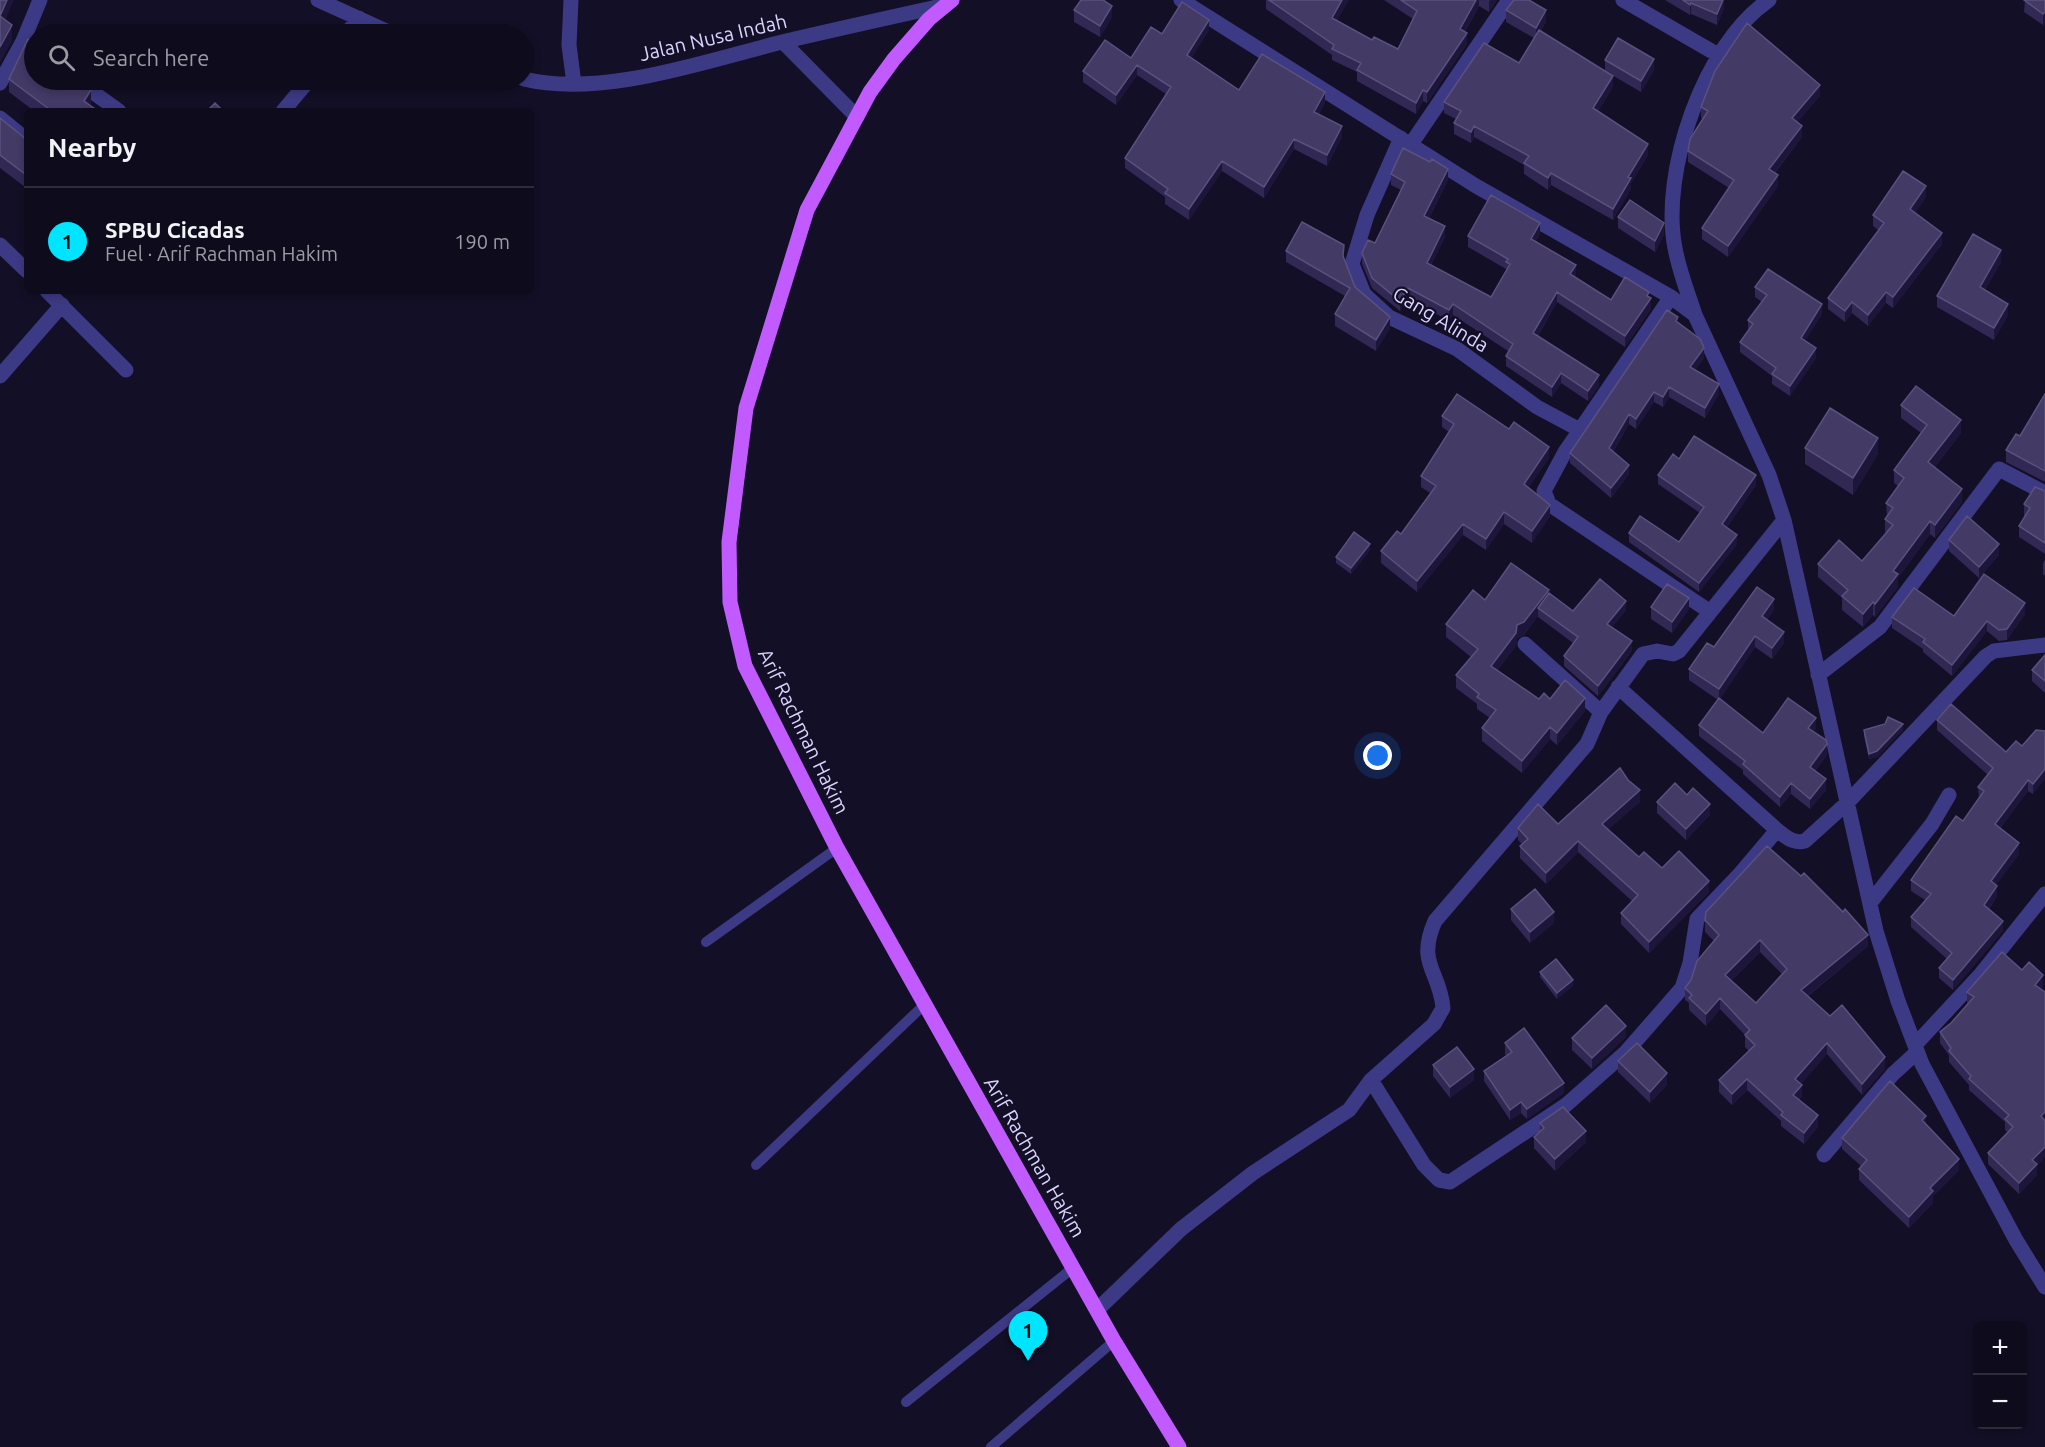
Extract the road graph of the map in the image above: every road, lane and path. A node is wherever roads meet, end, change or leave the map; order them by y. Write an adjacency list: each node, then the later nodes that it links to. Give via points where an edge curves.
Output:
1 (40, 0): 10 (street)
2 (318, 0): 9 (street)
3 (571, 0): 18 (street, via 569,45)
4 (1181, 0): 26 (street)
5 (1509, 0): 26 (street, Gang Alinda)
6 (1623, 0): 15 (street)
7 (1769, 0): 15 (street, via 1728,41)
8 (949, 3): 13 (street, Jalan Nusa Indah); 23 (main road, Arif Rachman Hakim, via 929,19 894,59)
9 (359, 18): 11 (street); 12 (street)
10 (34, 24)
11 (354, 24)
12 (372, 24)
13 (783, 42): 18 (street, Jalan Nusa Indah, via 659,73); 23 (street)
14 (24, 52): 17 (street)
15 (1720, 56): 32 (street, via 1698,96 1682,143 1672,208 1674,248)
16 (534, 82): 18 (street, Jalan Nusa Indah)
17 (0, 83)
18 (574, 84)
19 (90, 90): 21 (street)
20 (301, 90): 22 (street)
21 (114, 108)
22 (286, 108)
23 (857, 117): 47 (main road, Arif Rachman Hakim, via 807,210 746,408 729,542 730,602 745,666)
24 (0, 118): 25 (street)
25 (24, 138)
26 (1406, 141): 30 (street, via 1476,186); 35 (street, Gang Alinda, via 1368,215 1352,264 1365,294 1389,317 1457,350 1537,407)
27 (0, 245): 28 (street)
28 (24, 268)
29 (50, 294): 31 (street)
30 (1671, 297): 32 (street); 35 (street)
31 (62, 305): 33 (street); 34 (street)
32 (1695, 315): 37 (street, via 1770,475)
33 (126, 370)
34 (0, 376)
35 (1580, 430): 38 (street, via 1547,483 1544,491 1550,504)
36 (2045, 493): 41 (street, via 1999,469 1880,627)
37 (1784, 520): 38 (street); 41 (street)
38 (1709, 611): 42 (street, via 1678,651 1643,654)
39 (1525, 644): 43 (street)
40 (2045, 645): 45 (street, via 1994,651 1986,656)
41 (1818, 675): 45 (street)
42 (1618, 687): 43 (street); 46 (street)
43 (1601, 712): 53 (street, via 1587,744 1435,921 1428,939 1428,956 1443,1000 1441,1014)
44 (1948, 795): 49 (street, via 1932,824)
45 (1847, 803): 46 (street, via 1805,841 1793,842); 49 (street)
46 (1777, 830): 53 (street, via 1697,919 1682,988 1626,1052 1566,1105 1450,1182 1438,1179 1424,1165)
47 (837, 848): 50 (lane); 51 (main road, Arif Rachman Hakim)
48 (2045, 894): 52 (street)
49 (1870, 903): 52 (street, via 1885,962)
50 (706, 942)
51 (924, 1005): 55 (lane); 56 (main road, Arif Rachman Hakim)
52 (1916, 1048): 54 (street); 57 (street, via 2016,1240)
53 (1371, 1080): 58 (street, via 1349,1110 1253,1173 1181,1229)
54 (1824, 1155)
55 (756, 1165)
56 (1074, 1267): 58 (main road, Arif Rachman Hakim); 60 (lane)
57 (2045, 1287)
58 (1098, 1309): 59 (main road, Arif Rachman Hakim)
59 (1114, 1341): 61 (lane); 62 (main road, Arif Rachman Hakim)
60 (906, 1402)
61 (991, 1447)
62 (1179, 1447)

